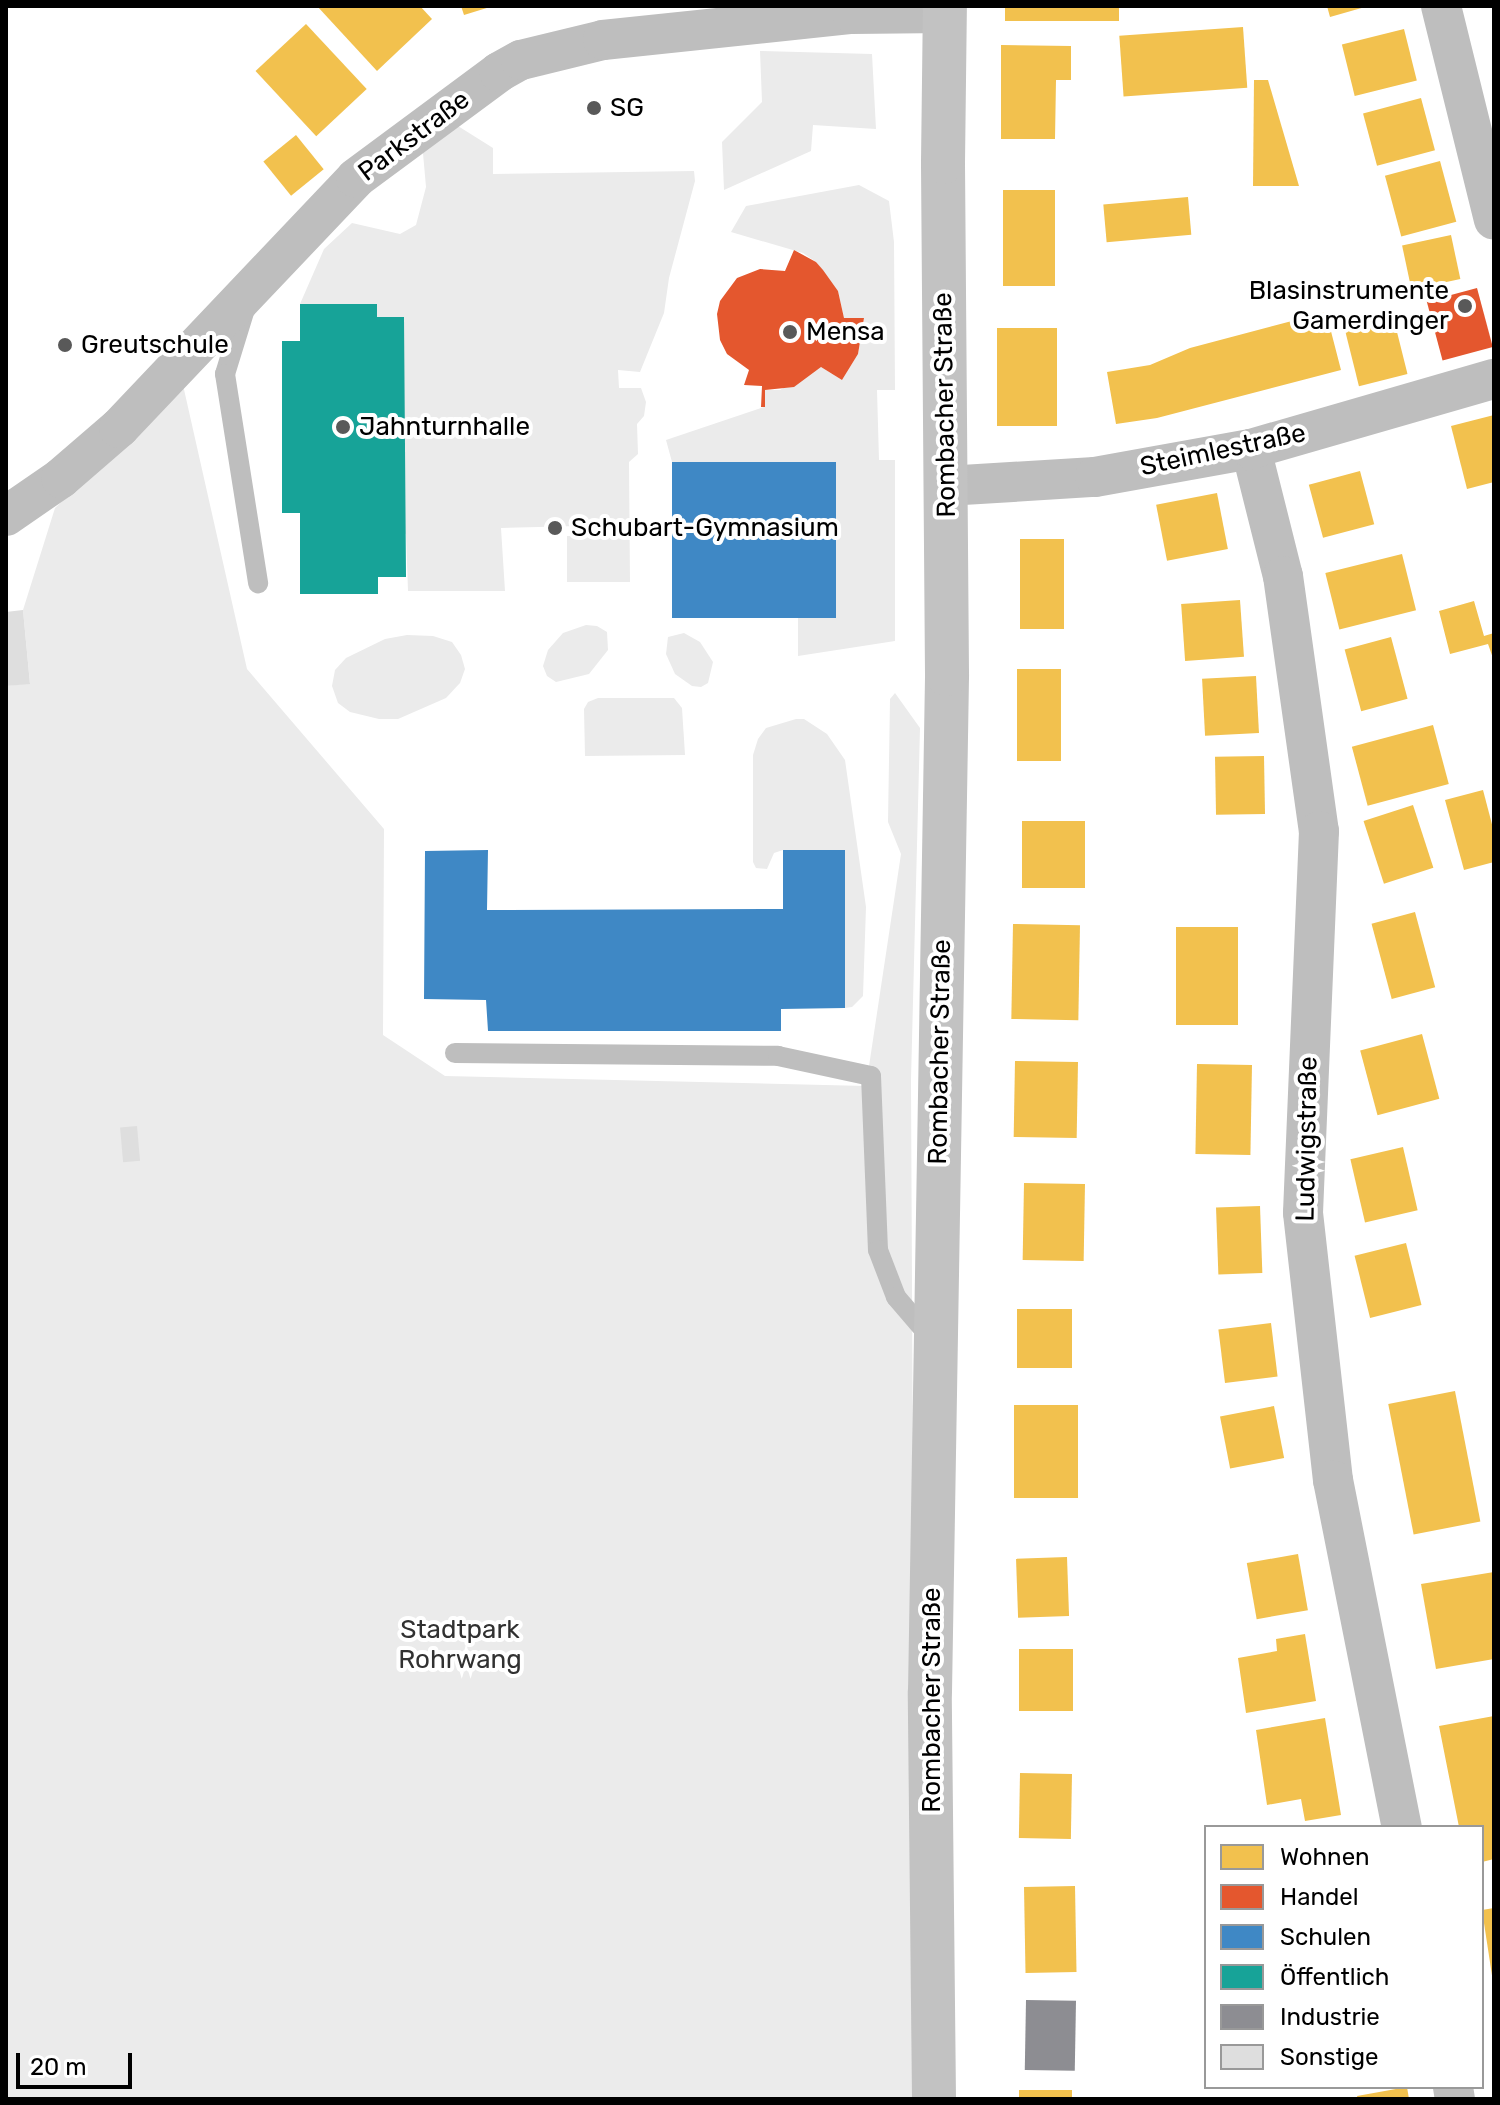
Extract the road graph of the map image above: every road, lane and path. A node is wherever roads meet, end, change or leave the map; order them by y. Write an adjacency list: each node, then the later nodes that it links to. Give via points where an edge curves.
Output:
1 (1441, 6): 4 (street)
2 (849, 10): 3 (street, Parkstraße); 5 (street, Parkstraße, via 603,40 521,60 356,178)
3 (945, 10): 8 (main road, Rombacher Straße)
4 (1494, 220)
5 (251, 291): 9 (street, Parkstraße, via 119,428); 10 (lane, via 225,374)
6 (1494, 379): 7 (street, Steimlestraße)
7 (1251, 449): 8 (street, Steimlestraße, via 1095,477); 13 (street, Ludwigstraße, via 1283,576 1319,831 1303,1213 1333,1480)
8 (946, 486): 12 (main road, Rombacher Straße)
9 (6, 516)
10 (258, 583)
11 (455, 1053): 12 (lane, via 778,1056 871,1076 878,1250 896,1297)
12 (935, 1342): 14 (main road, Rombacher Straße, via 930,1692)
13 (1402, 1825)
14 (934, 2099)

